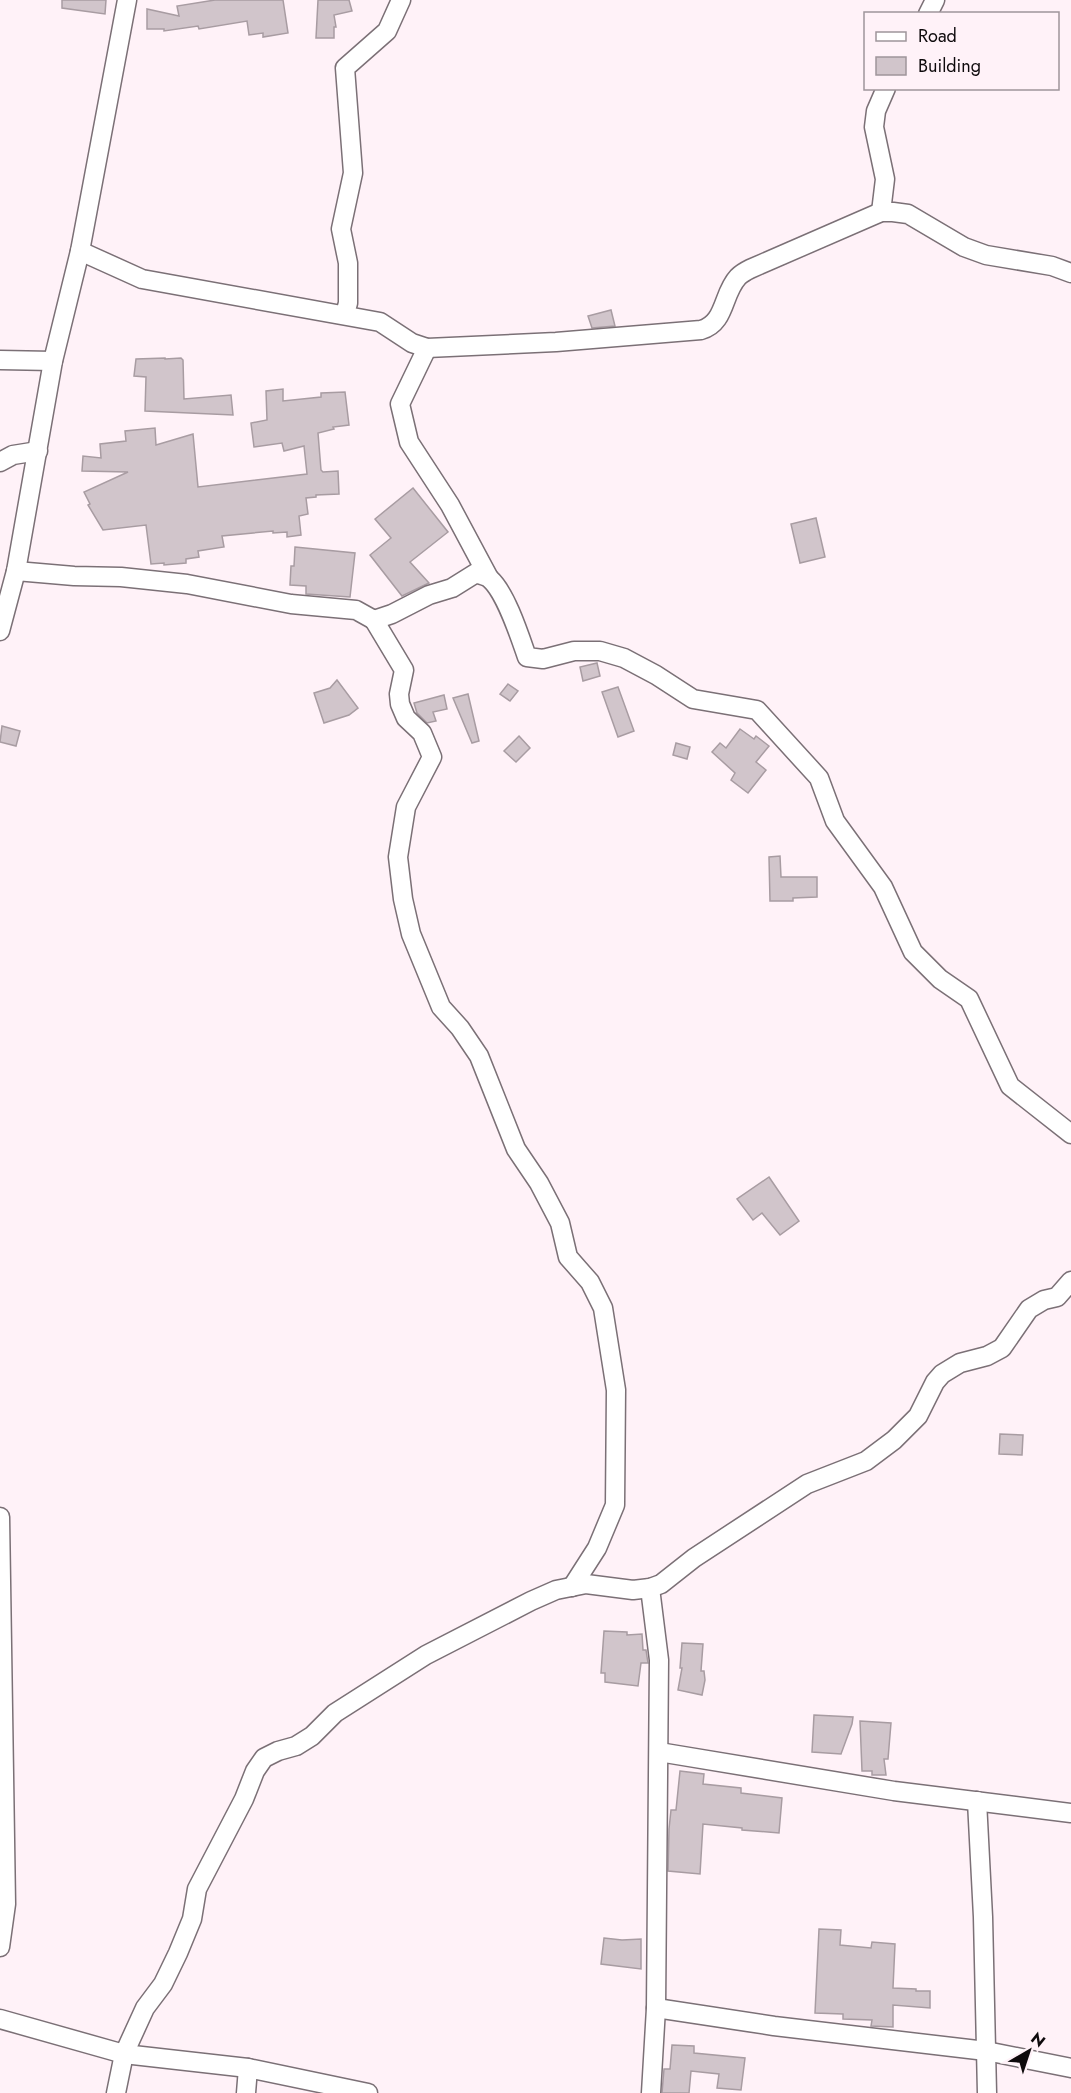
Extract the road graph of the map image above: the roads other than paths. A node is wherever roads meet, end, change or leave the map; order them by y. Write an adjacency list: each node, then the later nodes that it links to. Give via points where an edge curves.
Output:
1 (127, 0): 5 (street)
2 (401, 0): 7 (street, via 387,31 345,68 353,173 341,229 348,262)
3 (885, 90): 4 (street, via 874,127 885,179)
4 (881, 212): 6 (street, via 908,214 964,247 986,255); 8 (street, via 750,268 738,277 710,328)
5 (80, 251): 7 (street, via 142,279); 10 (street)
6 (1071, 273)
7 (345, 314): 8 (street, via 380,321 412,344)
8 (427, 348): 14 (street, via 400,404 409,442 450,505)
9 (0, 360): 10 (street)
10 (53, 361): 11 (street)
11 (38, 451): 12 (street, via 13,455); 13 (street)
12 (0, 462)
13 (16, 571): 15 (street, via 187,584 291,604 356,610); 16 (street)
14 (489, 578): 15 (street, via 476,573 452,588); 17 (street, via 512,615 527,657 543,659 574,651 600,651 624,658 693,699 757,710 819,778 835,820 883,887 913,952 940,979 969,999 1010,1086)
15 (374, 620): 21 (street, via 404,670 399,694 403,711 422,733 432,757 406,807 398,857 411,934 441,1007 479,1056 516,1149 560,1223 568,1257 590,1282 603,1308 616,1390 615,1505 597,1548)
16 (0, 631)
17 (1071, 1134)
18 (1071, 1281): 19 (street)
19 (1064, 1300): 22 (street, via 1044,1300 1029,1309 1002,1348 942,1374 911,1426 866,1461 807,1484)
20 (0, 1517): 26 (street, via 6,1904)
21 (572, 1587): 22 (street, via 586,1584 633,1590); 30 (street, via 531,1600 426,1655 335,1713 312,1736 264,1758 197,1889 192,1919 178,1953 163,1984 145,2008)
22 (650, 1588): 23 (street, via 659,1659)
23 (659, 1752): 24 (street); 27 (street)
24 (977, 1801): 25 (street); 29 (street)
25 (1071, 1813)
26 (0, 1947)
27 (656, 2008): 29 (street); 36 (street)
28 (0, 2019): 30 (street)
29 (986, 2051): 32 (street); 37 (street)
30 (124, 2054): 31 (street); 33 (street)
31 (248, 2068): 34 (street); 35 (street)
32 (1071, 2068)
33 (116, 2093)
34 (246, 2093)
35 (368, 2093)
36 (651, 2093)
37 (987, 2093)

